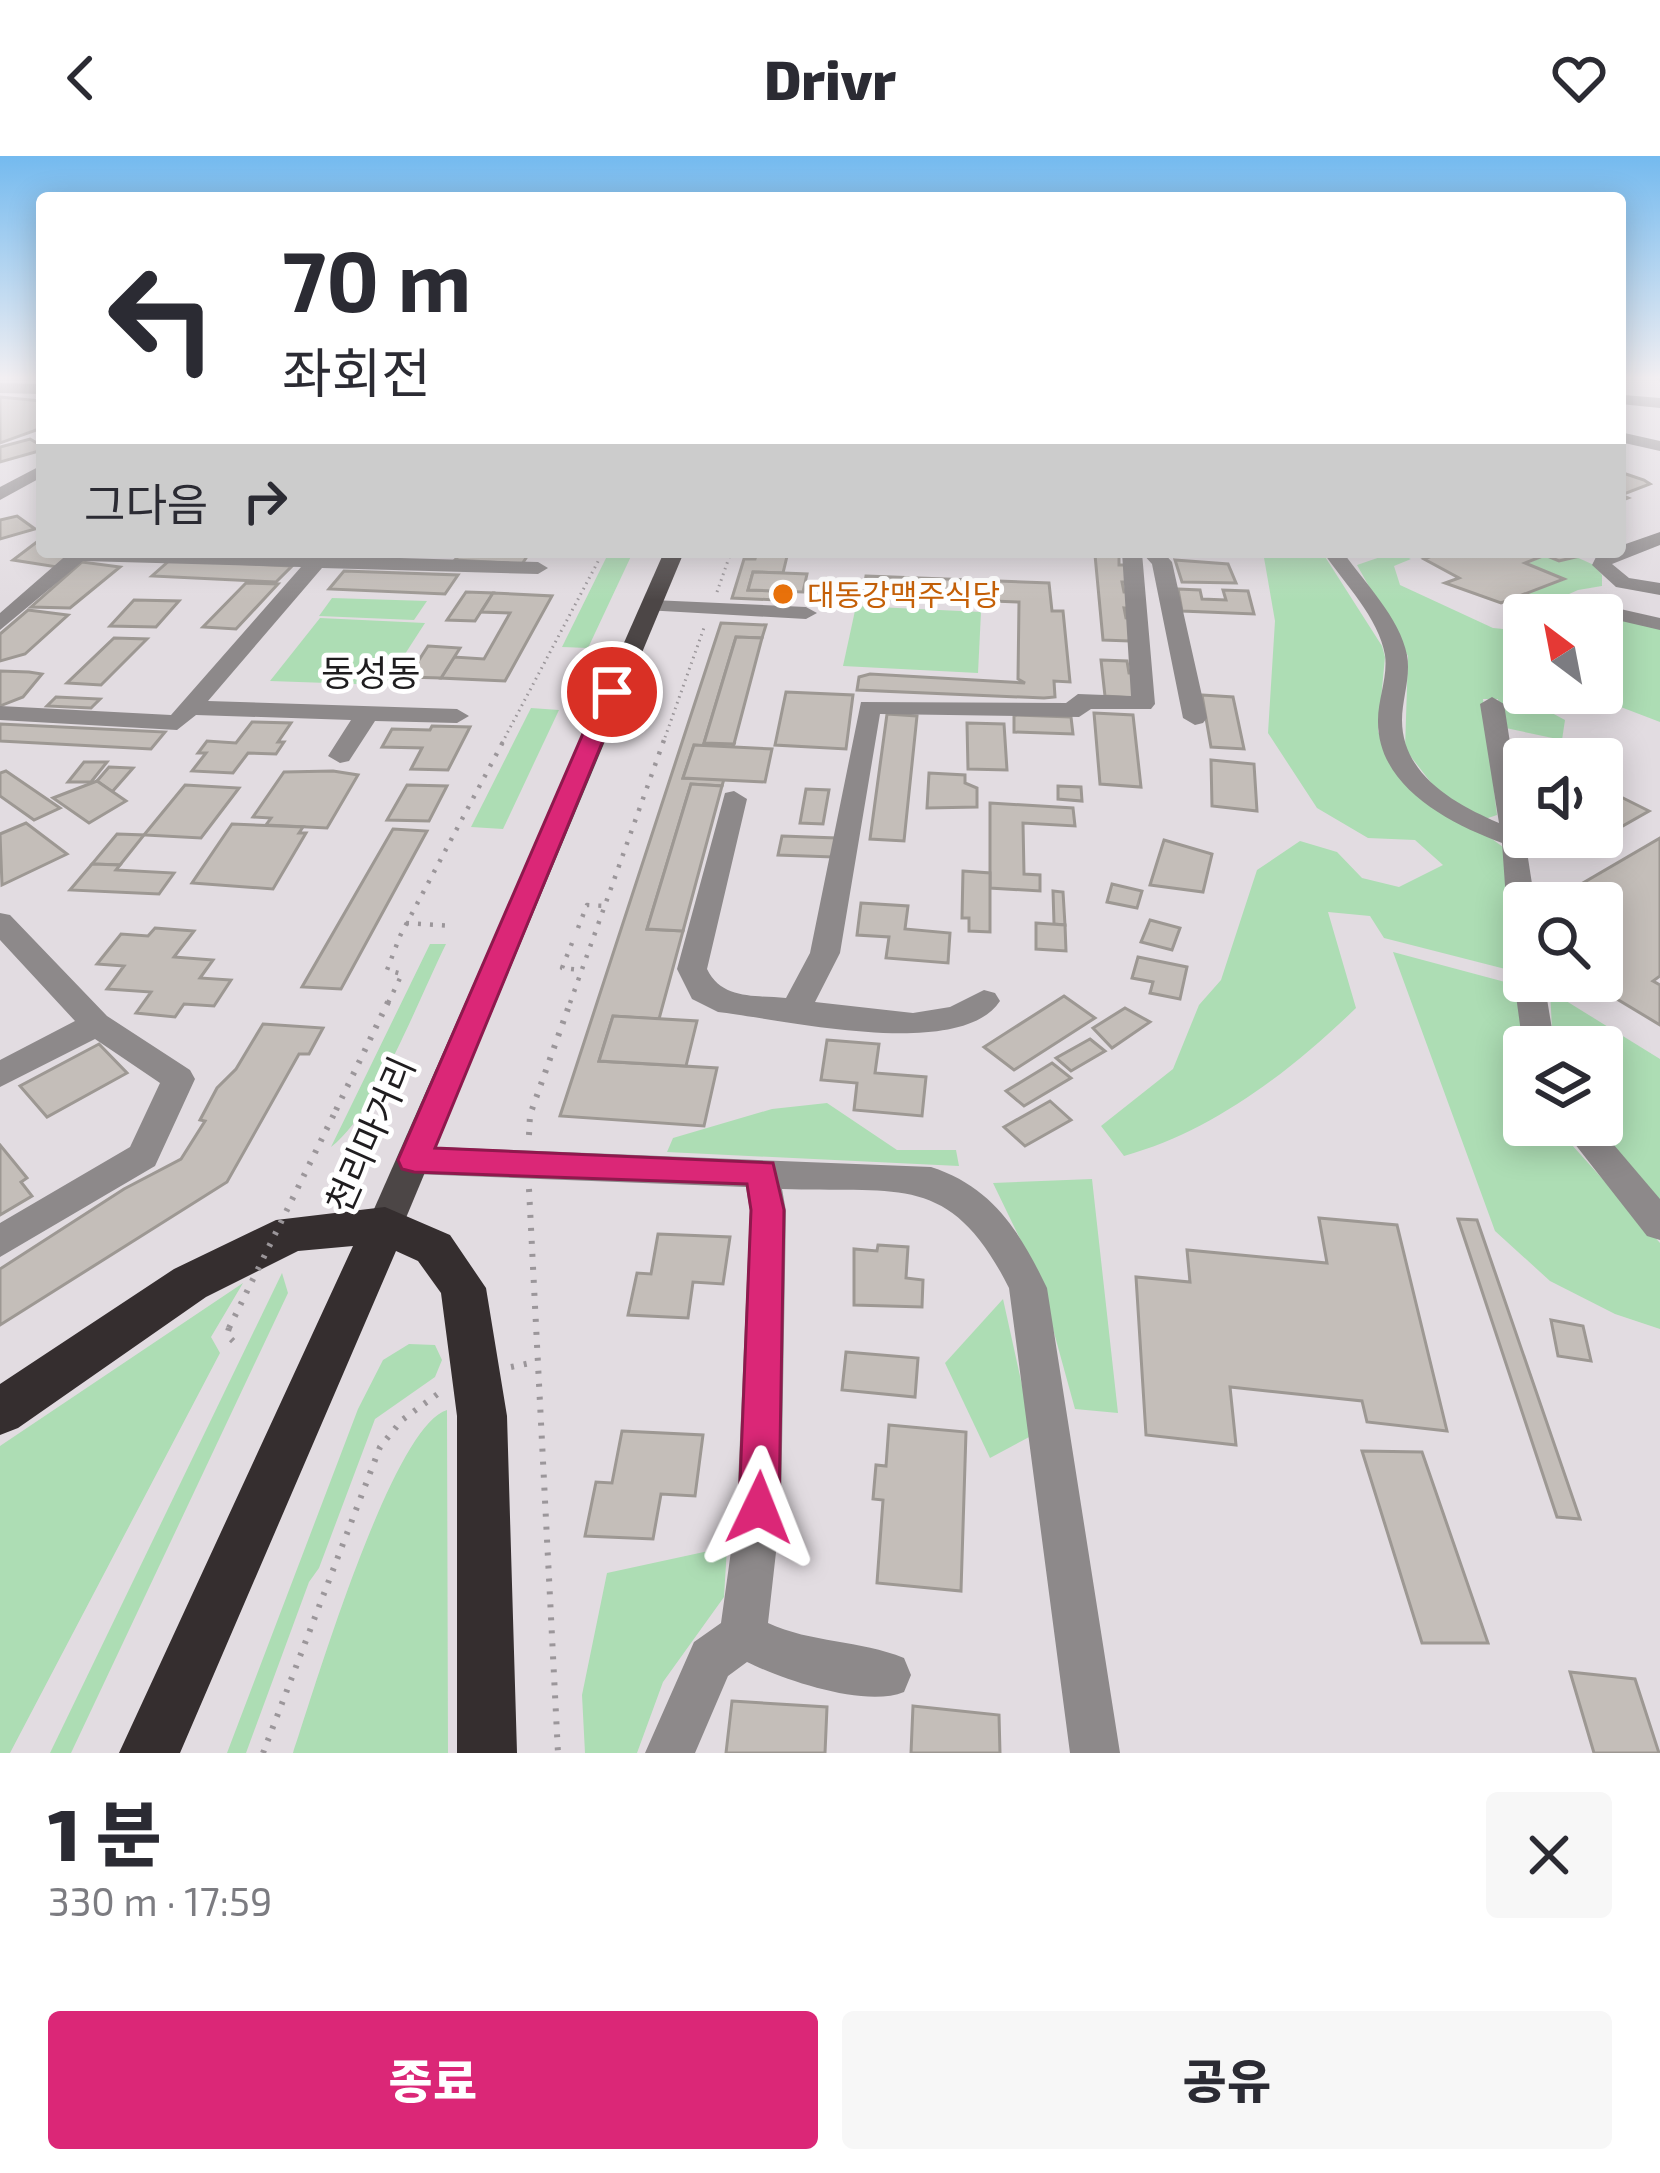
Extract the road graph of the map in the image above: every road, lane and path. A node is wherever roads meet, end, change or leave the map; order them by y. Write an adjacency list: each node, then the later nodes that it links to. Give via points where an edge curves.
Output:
1 (36, 474): 2 (street)
2 (0, 495)
3 (1660, 538): 4 (street)
4 (1626, 551)
5 (75, 558): 21 (street)
6 (320, 558): 24 (street)
7 (358, 558): 14 (street)
8 (600, 558): 35 (path)
9 (672, 558): 18 (main road, 천리마거리)
10 (1132, 558): 41 (street, via 1143,704 869,706 825,953)
11 (1158, 558): 28 (street)
12 (1338, 558): 32 (street, via 1397,658 1389,731 1400,763 1432,796)
13 (1607, 558): 15 (street, via 1607,574)
14 (538, 568)
15 (1623, 583): 16 (street); 17 (street)
16 (1660, 589)
17 (1606, 594)
18 (652, 606): 19 (street); 45 (main road, 천리마거리)
19 (806, 613)
20 (1623, 616): 22 (street)
21 (0, 624)
22 (1660, 624)
23 (1492, 704): 30 (street)
24 (192, 707): 25 (street, via 177,723); 26 (street)
25 (0, 713)
26 (368, 713): 27 (street); 29 (street)
27 (457, 716)
28 (1195, 718)
29 (340, 755)
30 (1503, 772)
31 (734, 799): 41 (street, via 692,969 718,1001)
32 (1503, 835)
33 (605, 906): 37 (path, via 587,905)
34 (0, 922): 42 (street)
35 (406, 923): 36 (path); 50 (path, bridge, via 387,970 402,974 230,1328)
36 (452, 926)
37 (578, 928)
38 (572, 944): 39 (path, via 562,968)
39 (581, 970)
40 (984, 1001): 41 (street, via 958,1017 913,1024)
41 (796, 1009)
42 (96, 1024): 43 (street); 49 (street, via 178,1079 143,1156)
43 (0, 1075)
44 (1594, 1146): 48 (street)
45 (414, 1160): 46 (street); 47 (main road, 천리마거리)
46 (761, 1172): 54 (street, via 768,1210 759,1508); 60 (street, via 931,1181 968,1197 999,1232 1028,1288)
47 (385, 1225): 52 (highway, via 434,1248 463,1288); 53 (highway, via 292,1233 190,1283); 56 (highway, 천리마거리)
48 (1660, 1226)
49 (0, 1242)
50 (236, 1344)
51 (538, 1361): 52 (path)
52 (476, 1374): 57 (path, via 402,1420 380,1447); 58 (highway)
53 (0, 1412)
54 (743, 1636): 55 (street, via 788,1657); 59 (street, via 711,1659)
55 (886, 1675)
56 (148, 1753)
57 (263, 1753)
58 (487, 1753)
59 (670, 1753)
60 (1095, 1753)

